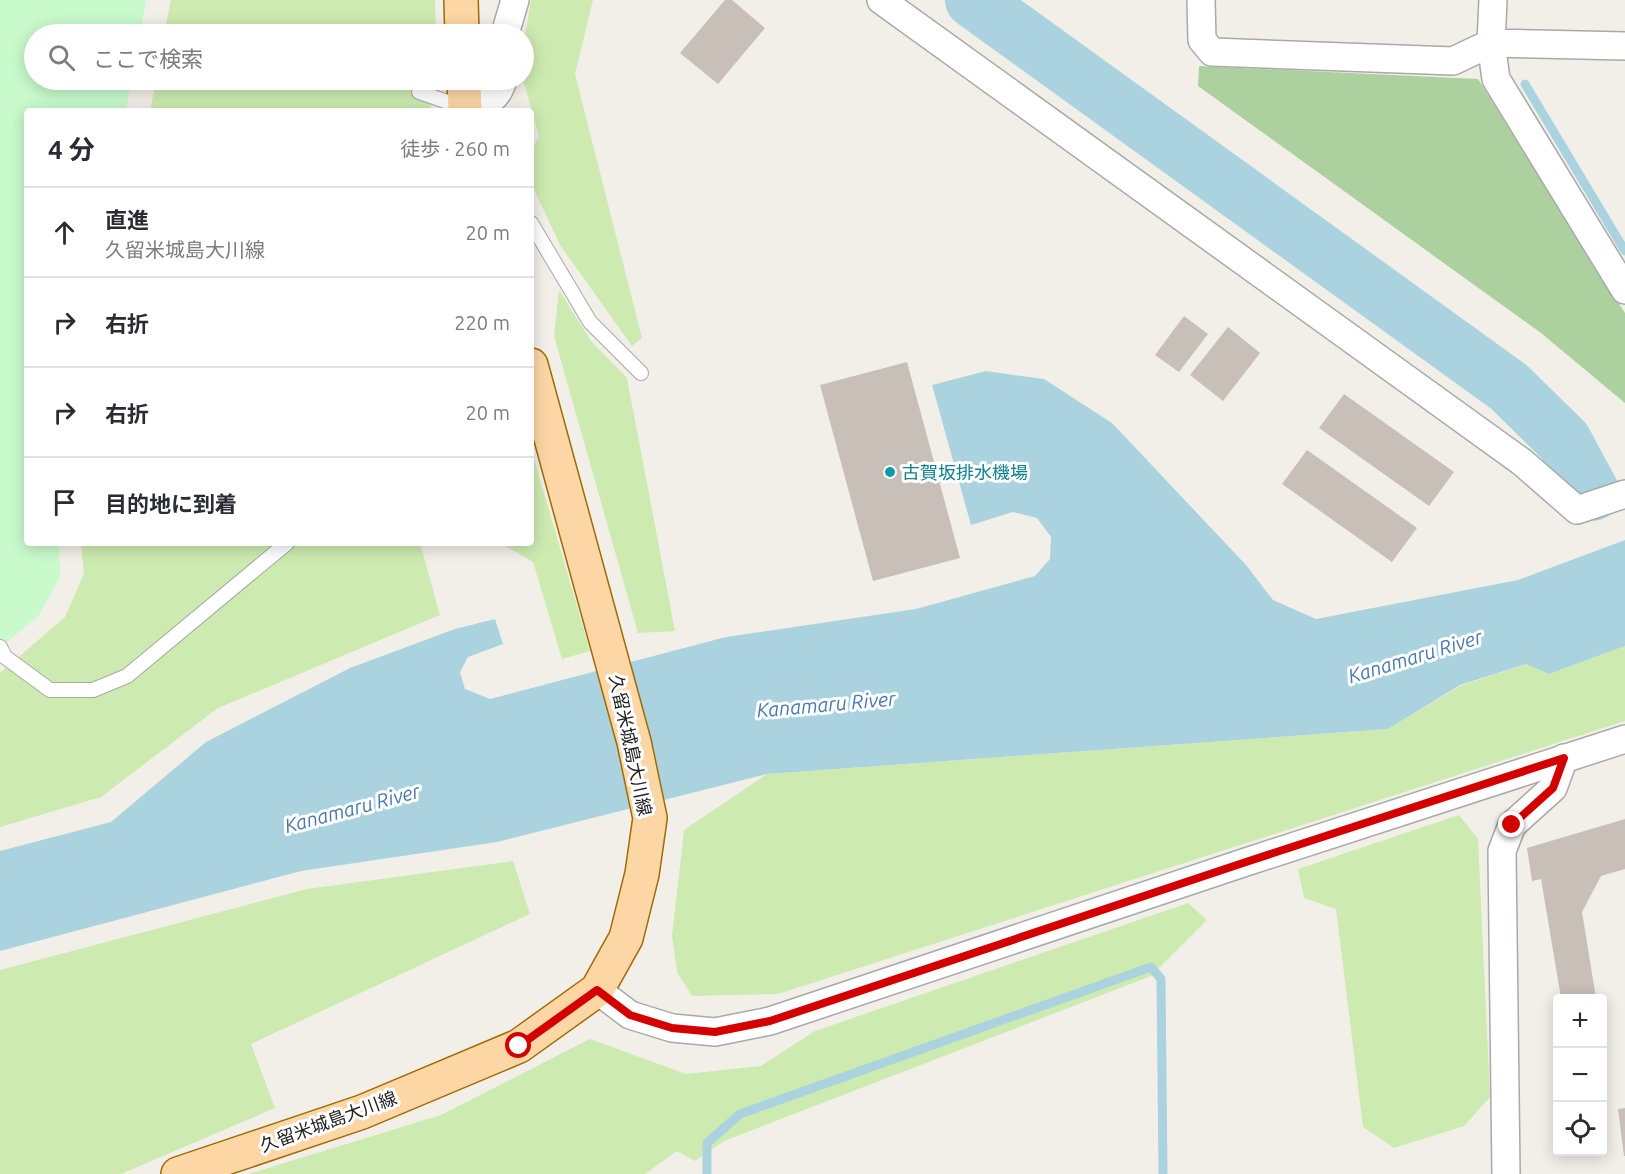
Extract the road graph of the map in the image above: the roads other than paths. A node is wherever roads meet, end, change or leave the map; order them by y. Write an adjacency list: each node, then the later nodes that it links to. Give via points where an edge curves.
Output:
1 (461, 0): 6 (main road)
2 (515, 0): 7 (street)
3 (881, 0): 17 (street, via 1522,462 1577,510)
4 (1201, 0): 8 (street, via 1202,40 1212,52 1453,61)
5 (1493, 0): 8 (street)
6 (462, 24)
7 (508, 24)
8 (1491, 43): 9 (street); 14 (street, via 1496,79)
9 (1625, 46)
10 (500, 90): 12 (street, via 491,101)
11 (419, 92): 12 (lane)
12 (461, 102)
13 (534, 228): 15 (lane, via 590,322)
14 (1625, 290)
15 (641, 373)
16 (534, 376): 22 (main road, 久留米城島大川線, via 603,623 650,818 642,874 626,938)
17 (1625, 494)
18 (283, 546): 19 (lane, via 127,676 93,690 50,690 5,657)
19 (0, 647)
20 (1625, 739): 21 (street)
21 (1564, 758): 22 (street, via 770,1021 715,1032 672,1028 630,1015); 24 (street, via 1553,788 1512,825 1502,851)
22 (597, 990): 23 (main road, 久留米城島大川線, via 519,1046 362,1112)
23 (178, 1174)
24 (1506, 1174)

